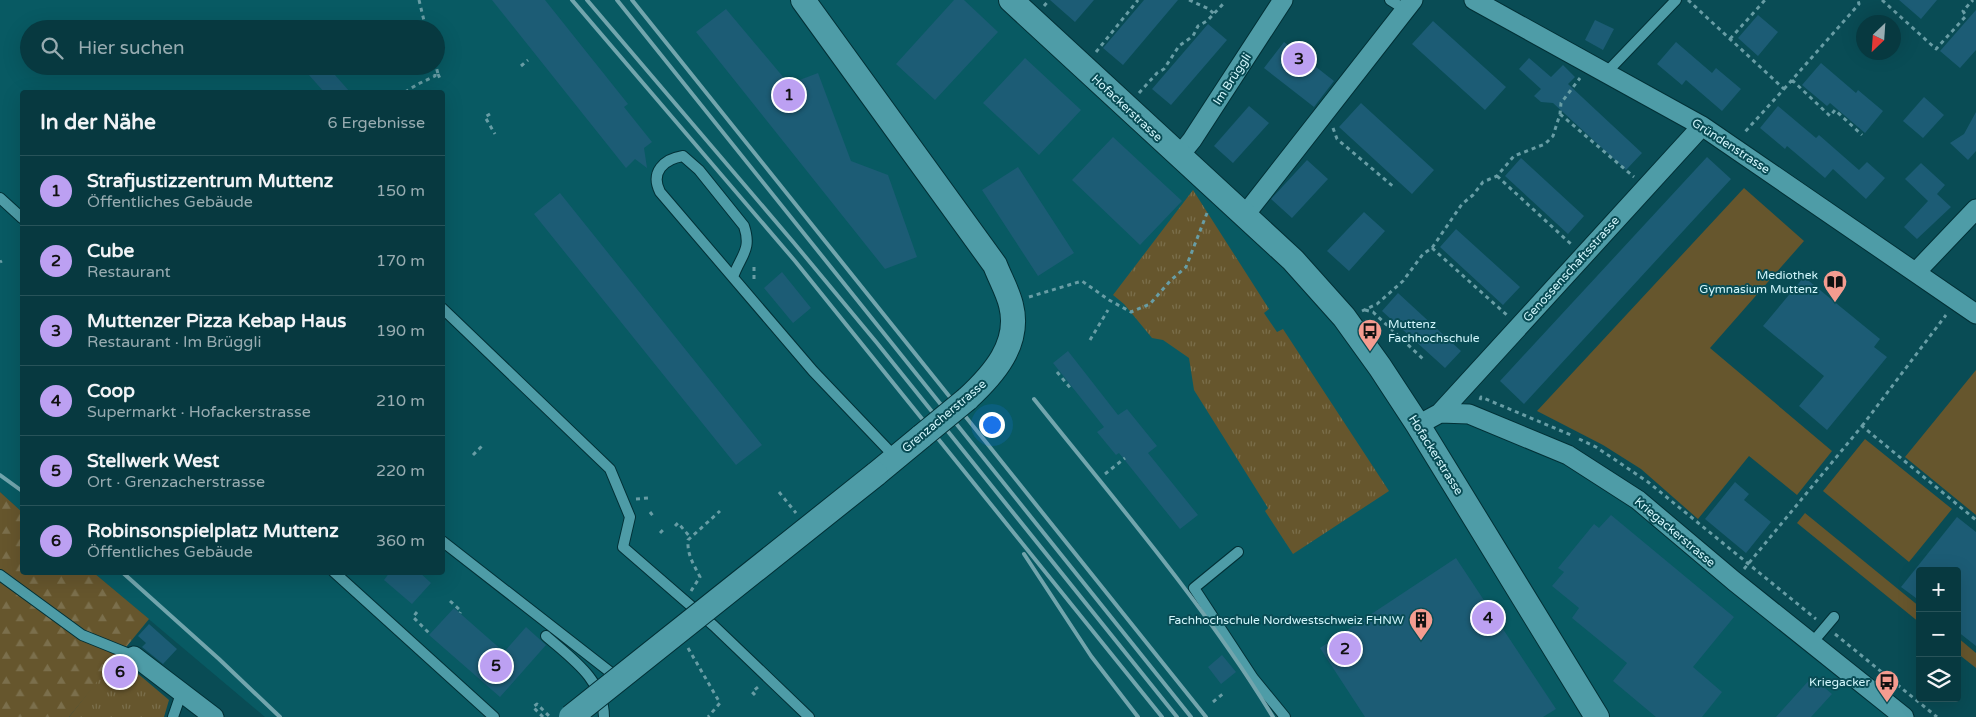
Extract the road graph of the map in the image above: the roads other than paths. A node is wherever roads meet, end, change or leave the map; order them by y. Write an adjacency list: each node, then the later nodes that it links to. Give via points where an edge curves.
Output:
1 (803, 0): 21 (street, Grenzacherstrasse, bridge, via 995,266 1011,305 1010,343 988,380)
2 (1011, 0): 10 (street, Hofackerstrasse)
3 (1283, 0): 10 (street, Im Brüggli)
4 (1474, 0): 7 (street, Gründenstrasse)
5 (1676, 0): 8 (lane)
6 (1403, 3): 14 (street, via 1326,111)
7 (1496, 5): 8 (street, Gründenstrasse)
8 (1599, 68): 9 (street, Gründenstrasse)
9 (1702, 126): 15 (street, Gründenstrasse); 19 (street, Genossenschaftsstrasse)
10 (1179, 156): 14 (street, Hofackerstrasse)
11 (0, 198): 13 (lane)
12 (1976, 209): 15 (street)
13 (20, 216)
14 (1244, 216): 20 (street, Hofackerstrasse, via 1357,317 1380,367)
15 (1916, 272): 18 (street, Gründenstrasse)
16 (732, 277): 16 (lane, via 748,247 744,226 699,170 683,156 675,157 658,172 655,183); 21 (lane, via 813,372)
17 (445, 311): 37 (lane, via 610,469 630,517 623,547 714,626)
18 (1976, 314)
19 (1440, 413): 20 (street); 28 (street, Kriegackerstrasse, via 1469,414 1568,455 1638,500)
20 (1418, 425): 39 (street, Hofackerstrasse)
21 (895, 457): 30 (street, Grenzacherstrasse, bridge)
22 (445, 543): 30 (lane)
23 (1238, 552): 38 (lane, via 1194,588 1253,678)
24 (0, 575): 29 (lane, via 82,635)
25 (337, 575): 34 (lane)
26 (1834, 617): 28 (lane)
27 (546, 636): 36 (lane, via 596,684)
28 (1812, 643): 40 (street, Kriegackerstrasse)
29 (134, 656): 31 (street)
30 (619, 679): 35 (street, Grenzacherstrasse, bridge)
31 (182, 691): 32 (lane); 33 (street)
32 (173, 717)
33 (214, 717)
34 (494, 717)
35 (571, 717)
36 (604, 717)
37 (809, 717)
38 (1285, 717)
39 (1597, 717)
40 (1904, 717)

